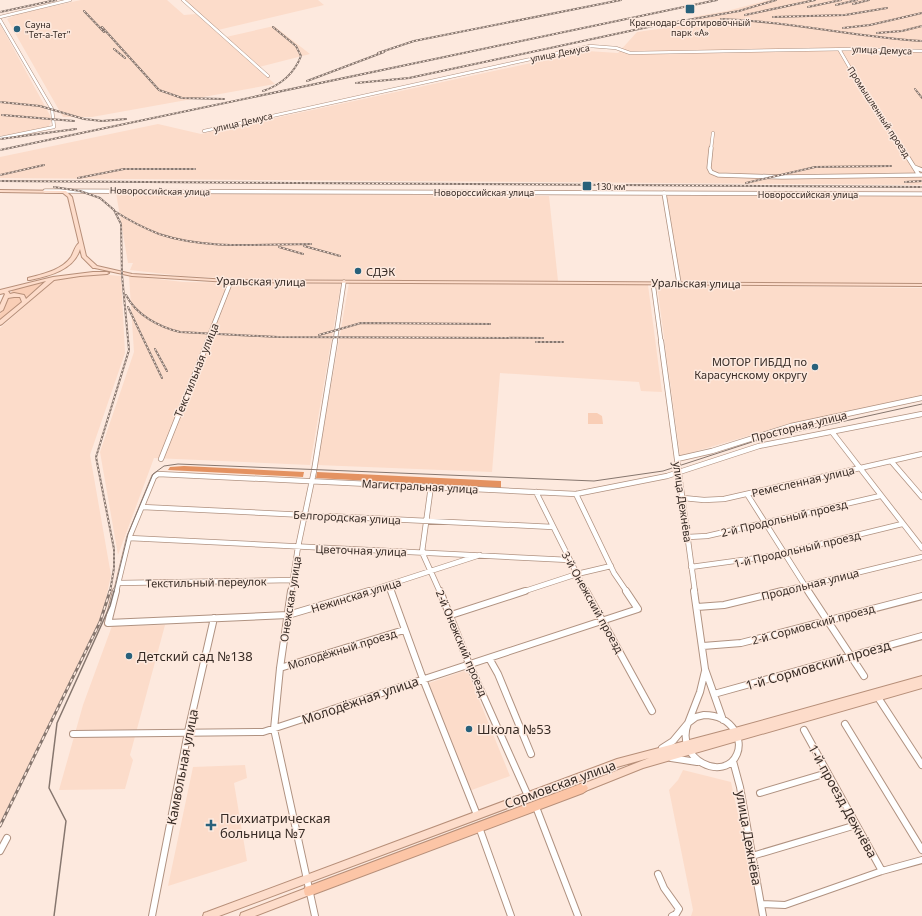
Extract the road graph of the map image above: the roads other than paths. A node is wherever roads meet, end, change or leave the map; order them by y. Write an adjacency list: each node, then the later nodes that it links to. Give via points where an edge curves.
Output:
1 (70, 0): 3 (street)
2 (183, 0): 7 (street)
3 (0, 17)
4 (0, 20): 10 (street, via 52,109 54,127 41,132)
5 (839, 49): 6 (street, улица Демуса); 8 (street, улица Демуса, via 630,53 616,48 590,46); 11 (street, Промышленный проезд, via 865,94)
6 (922, 51)
7 (268, 76)
8 (204, 131)
9 (713, 133): 13 (street, via 709,168 718,175)
10 (0, 138)
11 (914, 166): 12 (street); 13 (street, Промышленный проезд)
12 (922, 170)
13 (920, 175)
14 (45, 190): 15 (street, Новороссийская улица); 16 (main road, Новороссийская улица); 19 (main road, Новороссийская улица, via 64,192)
15 (93, 190): 17 (street, Новороссийская улица); 19 (street, via 77,192)
16 (0, 191)
17 (664, 193): 18 (street, Новороссийская улица); 29 (street)
18 (922, 194)
19 (70, 197): 20 (main road)
20 (80, 243): 21 (main road, via 77,254); 22 (main road, via 88,262)
21 (68, 263): 25 (main road); 31 (main road, via 52,272)
22 (95, 267): 23 (main road, via 96,270); 24 (main road, Уральская улица, via 132,275)
23 (92, 273): 24 (main road, Уральская улица); 25 (main road, Уральская улица)
24 (157, 277): 26 (main road, Уральская улица)
25 (52, 278): 31 (main road); 33 (main road)
26 (231, 281): 27 (main road, Уральская улица); 40 (street, Текстильная улица)
27 (344, 282): 28 (main road, Уральская улица); 45 (street, Онежская улица)
28 (653, 283): 29 (main road, Уральская улица); 41 (street, улица Дежнёва)
29 (679, 283): 30 (main road, Уральская улица)
30 (922, 286)
31 (1, 290): 32 (main road, via 8,293)
32 (7, 297): 33 (main road, via 22,296); 34 (main road)
33 (25, 302): 35 (main road)
34 (0, 310)
35 (0, 323)
36 (922, 398): 41 (street, Просторная улица, via 783,428 689,458)
37 (922, 414): 38 (street, Просторная улица)
38 (832, 432): 43 (street); 44 (street, Просторная улица, via 759,446)
39 (922, 454): 42 (street, Ремесленная улица)
40 (161, 459)
41 (677, 459): 44 (street, улица Дежнёва)
42 (891, 461): 43 (street, Ремесленная улица); 51 (street)
43 (859, 468): 49 (street, Ремесленная улица); 50 (street)
44 (679, 472): 48 (street, Магистральная улица, via 652,480); 52 (street, улица Дежнёва)
45 (312, 480): 46 (street, Магистральная улица); 53 (street, Магистральная улица, via 158,474 154,477); 54 (street, Онежская улица)
46 (431, 486): 47 (street, Магистральная улица); 55 (street)
47 (536, 492): 48 (street, Магистральная улица); 58 (street, 3-й Онежский проезд)
48 (576, 494): 68 (street)
49 (747, 494): 52 (street, Ремесленная улица, via 714,500); 56 (street)
50 (880, 496): 56 (street, 2-й Продольный проезд); 57 (street)
51 (922, 497)
52 (683, 498): 59 (street, улица Дежнёва)
53 (142, 507): 54 (street, Белгородская улица); 60 (street)
54 (305, 515): 55 (street, Белгородская улица); 61 (street, Онежская улица)
55 (428, 520): 58 (street, Белгородская улица); 63 (street)
56 (766, 523): 59 (street, 2-й Продольный проезд, via 707,536); 64 (street)
57 (902, 524): 62 (street); 64 (street, 1-й Продольный проезд)
58 (553, 527): 67 (street, 3-й Онежский проезд)
59 (688, 537): 69 (street, улица Дежнёва)
60 (129, 538): 61 (street, Цветочная улица); 73 (street)
61 (298, 547): 63 (street, Цветочная улица); 72 (street, Онежская улица)
62 (922, 548)
63 (422, 552): 65 (street, Цветочная улица); 70 (street, 2-й Онежский проезд)
64 (783, 553): 69 (street, 1-й Продольный проезд, via 726,565); 75 (street)
65 (480, 555): 67 (street, Цветочная улица); 70 (street, Нежинская улица)
66 (922, 557): 75 (street, Продольная улица)
67 (569, 560): 71 (street, 3-й Онежский проезд)
68 (611, 566): 71 (street); 81 (street, Молодёжная улица, via 638,609)
69 (691, 567): 77 (street, улица Дежнёва)
70 (430, 571): 74 (street, Нежинская улица); 79 (street, 2-й Онежский проезд)
71 (578, 574): 79 (street); 81 (street, 3-й Онежский проезд)
72 (293, 580): 73 (street, Текстильный переулок); 78 (street, Онежская улица)
73 (120, 583): 80 (street, Нежинская улица, via 108,623)
74 (389, 585): 78 (street, Нежинская улица); 83 (street)
75 (804, 586): 77 (street, Продольная улица, via 724,605); 82 (street)
76 (922, 596): 82 (street, 2-й Сормовский проезд)
77 (697, 607): 85 (street, улица Дежнёва)
78 (288, 615): 80 (street, Нежинская улица); 89 (street, Онежская улица)
79 (451, 615): 88 (street, 2-й Онежский проезд)
80 (214, 618): 103 (street, Камвольная улица)
81 (604, 621): 87 (street, Молодёжная улица); 97 (street, 3-й Онежский проезд)
82 (828, 621): 85 (street, 2-й Сормовский проезд, via 741,643); 86 (street)
83 (404, 630): 89 (street, Молодёжный проезд); 92 (street)
84 (922, 636): 86 (street, 1-й Сормовский проезд)
85 (703, 646): 90 (street, улица Дежнёва)
86 (851, 656): 91 (street); 95 (street, 1-й Сормовский проезд)
87 (489, 658): 88 (street, Молодёжная улица); 107 (street, 2-й Онежский проезд)
88 (469, 664): 92 (street, Молодёжная улица); 118 (street, 2-й Онежский проезд)
89 (280, 668): 101 (street, Онежская улица)
90 (705, 669): 95 (street, улица Дежнёва); 100 (street)
91 (864, 676)
92 (423, 679): 101 (street, Молодёжная улица); 120 (street)
93 (922, 680): 96 (main road, Сормовская улица)
94 (922, 685): 96 (main road, Сормовская улица)
95 (714, 694): 98 (street, улица Дежнёва)
96 (877, 695): 105 (main road, Сормовская улица); 113 (street)
97 (652, 711)
98 (723, 720): 100 (street, via 712,716 700,716 691,720); 105 (street)
99 (845, 724): 124 (street)
100 (686, 728): 106 (street, via 684,736); 108 (street, via 667,746)
101 (274, 729): 103 (street, Молодёжная улица, via 263,732); 130 (street, Онежская улица)
102 (804, 730): 115 (street, 1-й проезд Дежнёва)
103 (188, 732): 104 (street, Молодёжная улица); 133 (street, Камвольная улица)
104 (73, 734)
105 (737, 735): 106 (main road, Сормовская улица); 111 (street, via 739,752)
106 (687, 749): 108 (main road, Сормовская улица); 109 (main road, Сормовская улица); 112 (street)
107 (531, 754)
108 (641, 757): 110 (main road, Сормовская улица)
109 (667, 758): 112 (street); 114 (main road, Сормовская улица)
110 (624, 761): 114 (street); 118 (main road, Сормовская улица)
111 (733, 761): 112 (street, via 719,767 710,767); 126 (street, улица Дежнёва)
112 (699, 762)
113 (922, 765)
114 (628, 770): 116 (main road, Сормовская улица)
115 (827, 773): 117 (street); 121 (street, 1-й проезд Дежнёва)
116 (583, 788): 119 (highway, Сормовская улица)
117 (760, 793)
118 (528, 796): 120 (main road, Сормовская улица)
119 (536, 807): 122 (highway, Сормовская улица); 138 (street)
120 (477, 815): 130 (main road, Сормовская улица)
121 (856, 825): 126 (street); 128 (street, 1-й проезд Дежнёва)
122 (479, 827): 131 (highway, Сормовская улица); 137 (street)
123 (7, 838): 125 (street)
124 (922, 850)
125 (0, 851)
126 (752, 856): 132 (street, улица Дежнёва)
127 (922, 860): 128 (street)
128 (882, 871): 132 (street, via 785,905)
129 (658, 874): 139 (street, via 664,888 679,909)
130 (306, 879): 131 (street, Онежская улица); 134 (main road, Сормовская улица)
131 (309, 891): 135 (main road, Сормовская улица); 136 (street, Онежская улица)
132 (762, 904): 140 (street, улица Дежнёва)
133 (152, 916)
134 (207, 916)
135 (244, 916)
136 (315, 916)
137 (511, 916)
138 (578, 916)
139 (672, 916)
140 (764, 916)

